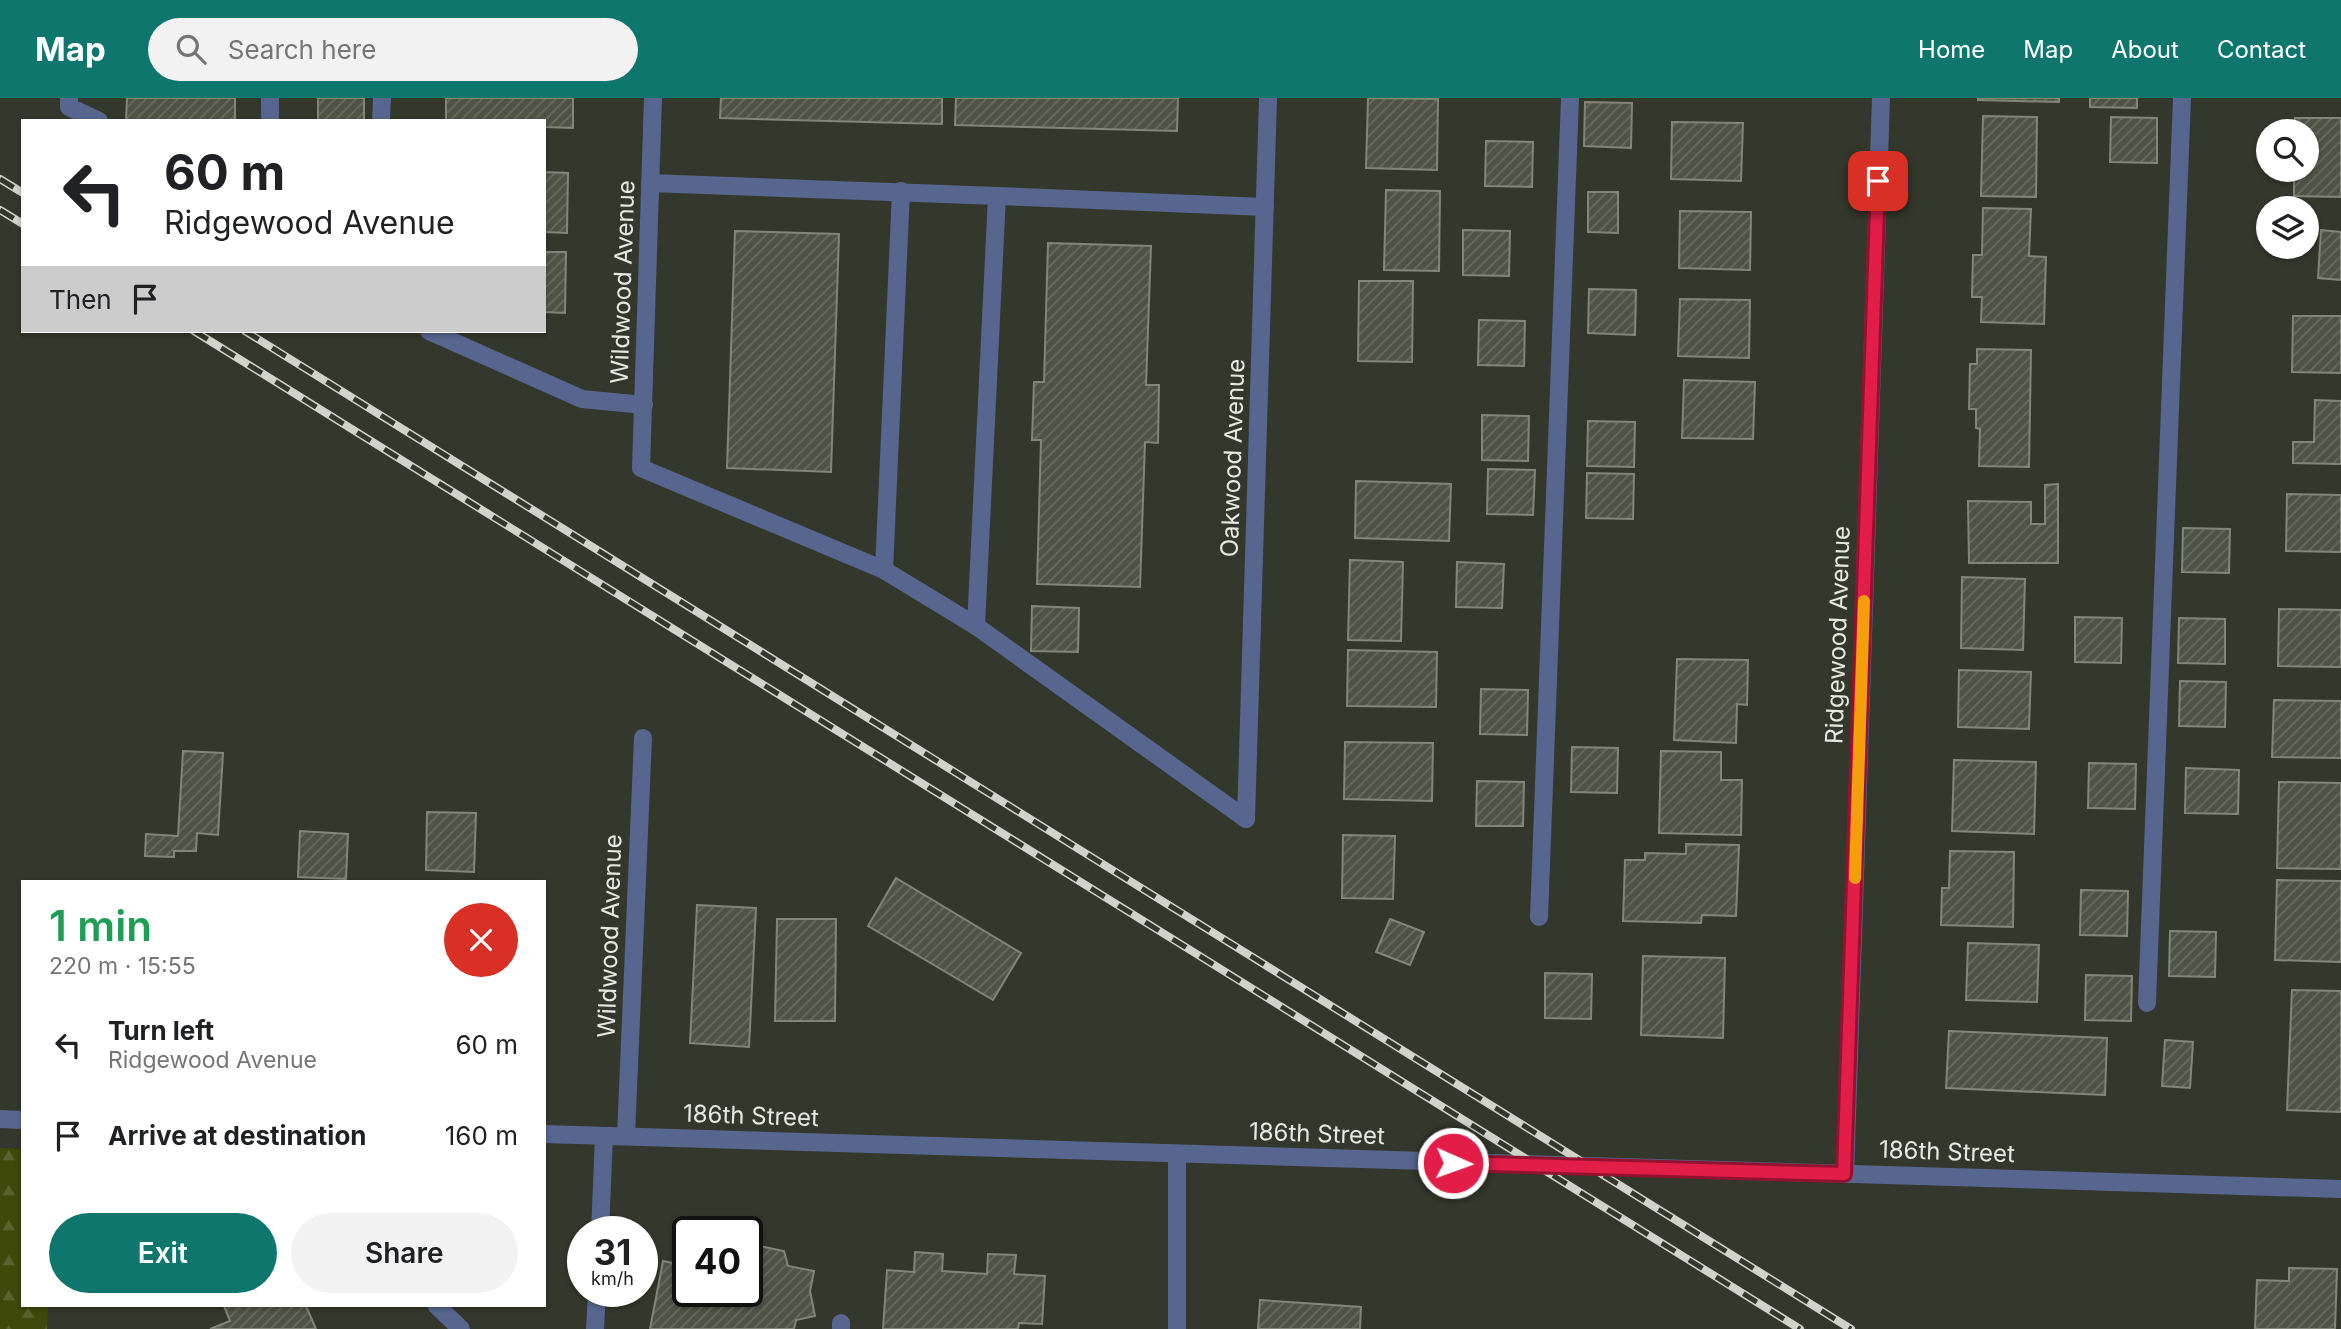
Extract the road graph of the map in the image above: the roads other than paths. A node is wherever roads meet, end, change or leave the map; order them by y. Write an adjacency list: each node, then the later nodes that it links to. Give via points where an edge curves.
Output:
1 (270, 98): 10 (street)
2 (382, 98): 11 (street)
3 (653, 98): 12 (street, Wildwood Avenue)
4 (1268, 98): 15 (street, Oakwood Avenue)
5 (1570, 98): 21 (street)
6 (1881, 98): 29 (street, Ridgewood Avenue)
7 (2182, 98): 22 (street)
8 (69, 103): 9 (street)
9 (96, 119)
10 (270, 119)
11 (381, 119)
12 (650, 183): 13 (street); 17 (street, Wildwood Avenue)
13 (901, 191): 14 (street); 18 (street)
14 (997, 196): 15 (street); 19 (street)
15 (1265, 208): 19 (street, Oakwood Avenue, via 1246,820)
16 (434, 333): 17 (street, via 582,399)
17 (644, 405): 18 (street, Wildwood Avenue, via 642,468)
18 (884, 570): 19 (street)
19 (976, 626)
20 (643, 738): 27 (street, Wildwood Avenue)
21 (1539, 917)
22 (2147, 1003)
23 (0, 1119): 24 (street)
24 (21, 1120)
25 (546, 1134): 26 (street, 186th Street)
26 (604, 1136): 27 (street, 186th Street); 31 (street)
27 (626, 1136): 28 (street, 186th Street)
28 (1177, 1155): 29 (street, 186th Street); 36 (street)
29 (1844, 1174): 30 (street, 186th Street)
30 (2341, 1189)
31 (601, 1216)
32 (438, 1307): 34 (street)
33 (596, 1307): 35 (street)
34 (461, 1329)
35 (595, 1329)
36 (1177, 1329)

